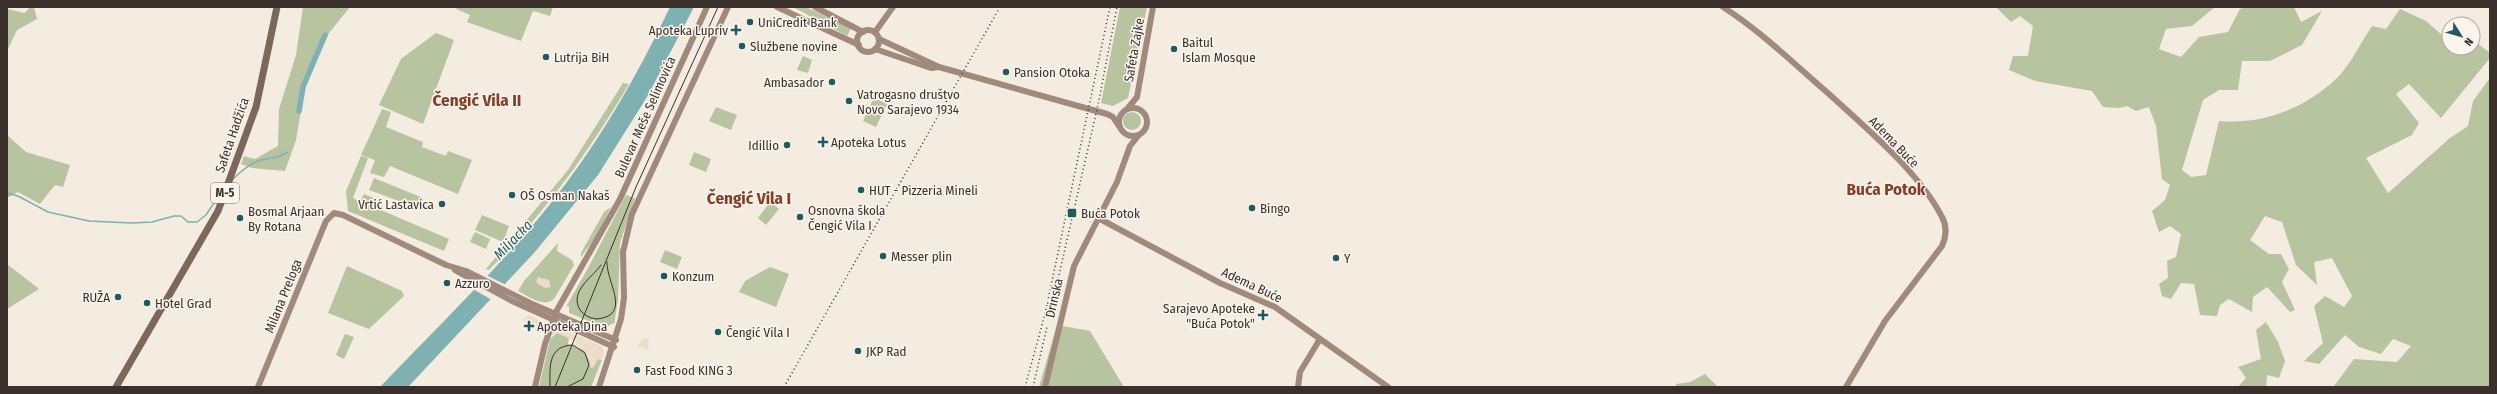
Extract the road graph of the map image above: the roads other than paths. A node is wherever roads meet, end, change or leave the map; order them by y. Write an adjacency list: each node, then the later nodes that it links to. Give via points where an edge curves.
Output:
1 (277, 7): 27 (main road, Safeta Hadžića / M-5, via 256,107 218,211)
2 (707, 7): 24 (main road, Bulevar Meše Selimovića, via 620,199)
3 (728, 7): 26 (main road, via 632,214 624,247 623,309)
4 (777, 7): 12 (main road)
5 (815, 7): 9 (main road)
6 (893, 7): 10 (main road)
7 (1153, 7): 15 (main road, Safeta Zajke)
8 (1723, 7): 34 (main road, Adema Buće, via 1755,28 1872,133 1914,178 1942,217 1946,238 1942,246 1885,321)
9 (863, 32): 10 (main road); 12 (main road, via 858,38)
10 (875, 32): 11 (main road)
11 (879, 39): 13 (main road); 14 (main road)
12 (859, 45): 13 (main road, via 866,51)
13 (875, 49): 14 (main road, via 931,68)
14 (940, 67): 18 (main road)
15 (1137, 97): 16 (main road, Safeta Zajke); 17 (main road, Safeta Zajke)
16 (1126, 109): 17 (main road); 18 (main road); 19 (main road, via 1119,117)
17 (1142, 110): 21 (main road, via 1148,123)
18 (1107, 114): 19 (main road, via 1113,117)
19 (1119, 126): 20 (main road)
20 (1124, 133): 21 (main road); 22 (main road)
21 (1138, 136): 22 (main road)
22 (1130, 146): 23 (main road, via 1117,182)
23 (1098, 218): 25 (main road, Adema Buće, via 1220,283 1275,307); 31 (main road, Drinska, via 1072,270)
24 (554, 317): 26 (main road); 28 (main road, Milana Preloga, via 339,213 331,215 326,221); 29 (main road, Bulevar Meše Selimovića)
25 (1320, 339): 32 (main road, via 1300,372); 33 (main road, Adema Buće)
26 (615, 344): 30 (main road)
27 (116, 387)
28 (258, 387)
29 (535, 387)
30 (599, 387)
31 (1045, 387)
32 (1298, 387)
33 (1388, 387)
34 (1846, 387)

